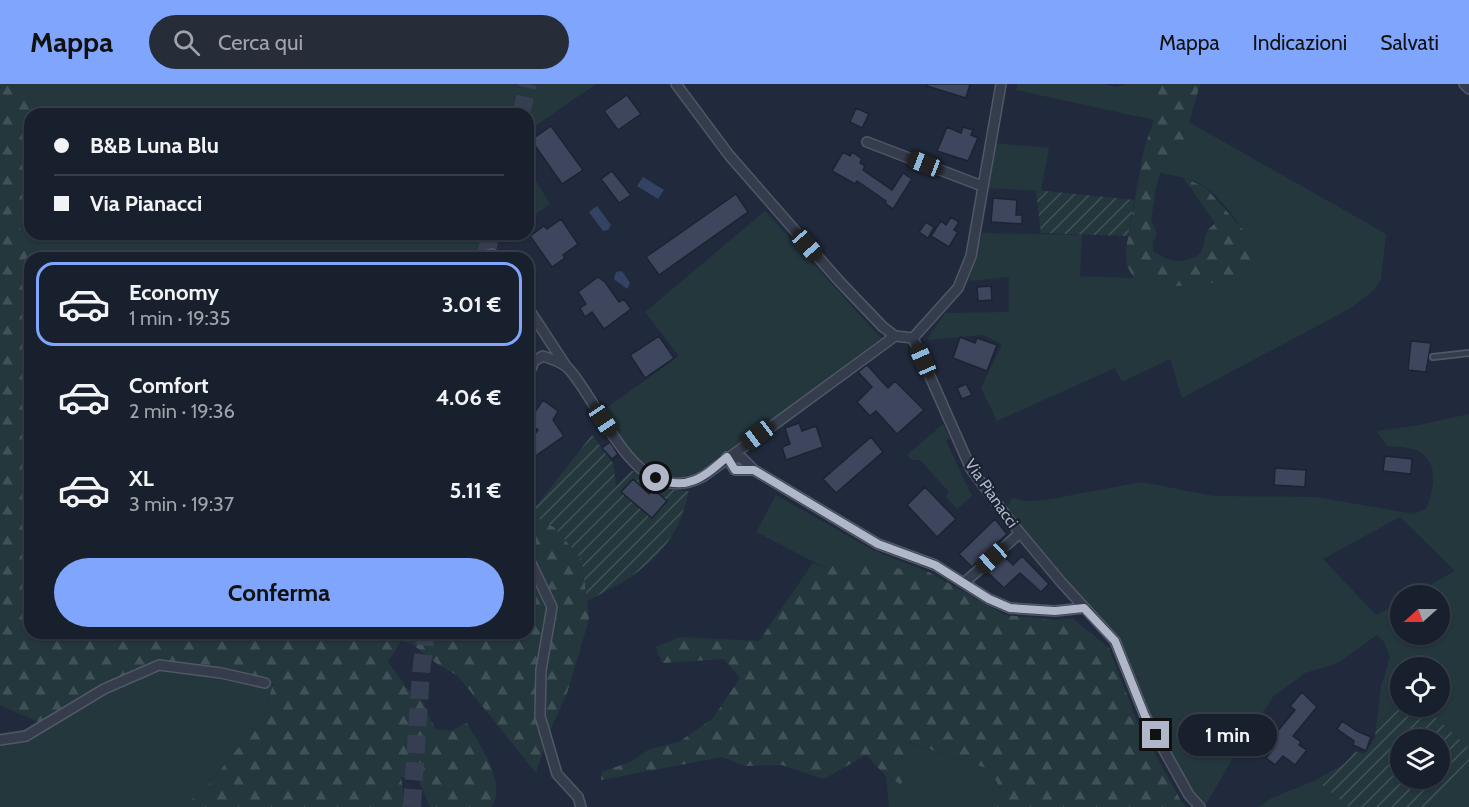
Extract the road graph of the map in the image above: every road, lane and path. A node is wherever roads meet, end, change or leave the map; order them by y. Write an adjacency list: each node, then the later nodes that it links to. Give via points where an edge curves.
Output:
1 (676, 84): 8 (street, via 729,156 839,281)
2 (1001, 84): 6 (street)
3 (1464, 84): 4 (street)
4 (1469, 89)
5 (867, 142): 6 (street)
6 (982, 186): 9 (street, via 971,256 958,288)
7 (534, 318): 13 (street)
8 (895, 336): 9 (street); 14 (street)
9 (913, 338): 15 (street, Via Pianacci, via 971,469)
10 (1469, 353): 11 (lane)
11 (1433, 357)
12 (534, 361): 13 (street, via 543,356)
13 (566, 366): 14 (street, via 631,459 648,475 682,484 704,476)
14 (727, 457): 17 (street, via 735,470 754,470 878,544 935,565)
15 (1020, 533): 17 (street); 18 (street, Via Pianacci)
16 (534, 570): 21 (street, via 552,607 541,670 540,716 557,774 578,797)
17 (964, 584): 18 (street, via 1010,608)
18 (1084, 608): 22 (street, Via Pianacci, via 1115,641 1145,716 1189,795)
19 (265, 683): 20 (street, via 159,664 104,689 26,736)
20 (0, 740)
21 (581, 807)
22 (1200, 807)

